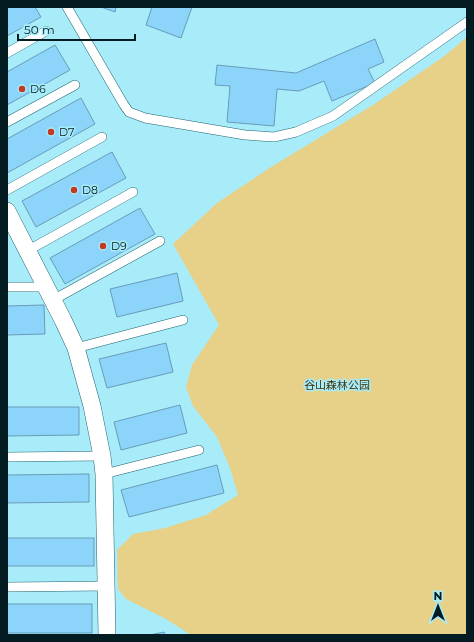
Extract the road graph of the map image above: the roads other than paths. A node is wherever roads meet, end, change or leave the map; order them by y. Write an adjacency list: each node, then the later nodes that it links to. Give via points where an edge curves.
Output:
1 (67, 7): 2 (lane, via 129,112 145,118 245,135 274,137 296,132 332,116)
2 (467, 22)
3 (46, 31): 4 (lane)
4 (7, 53)
5 (75, 85): 6 (lane)
6 (7, 122)
7 (102, 138): 8 (lane)
8 (7, 190)
9 (132, 192): 12 (lane)
10 (7, 211): 12 (street)
11 (160, 241): 14 (lane)
12 (27, 251): 14 (street)
13 (7, 287): 14 (lane)
14 (50, 294): 16 (street)
15 (183, 320): 16 (lane)
16 (76, 348): 18 (street)
17 (200, 450): 20 (lane)
18 (102, 456): 19 (lane); 20 (street)
19 (7, 457)
20 (104, 474): 21 (street)
21 (107, 586): 22 (lane); 23 (street)
22 (7, 587)
23 (107, 635)

